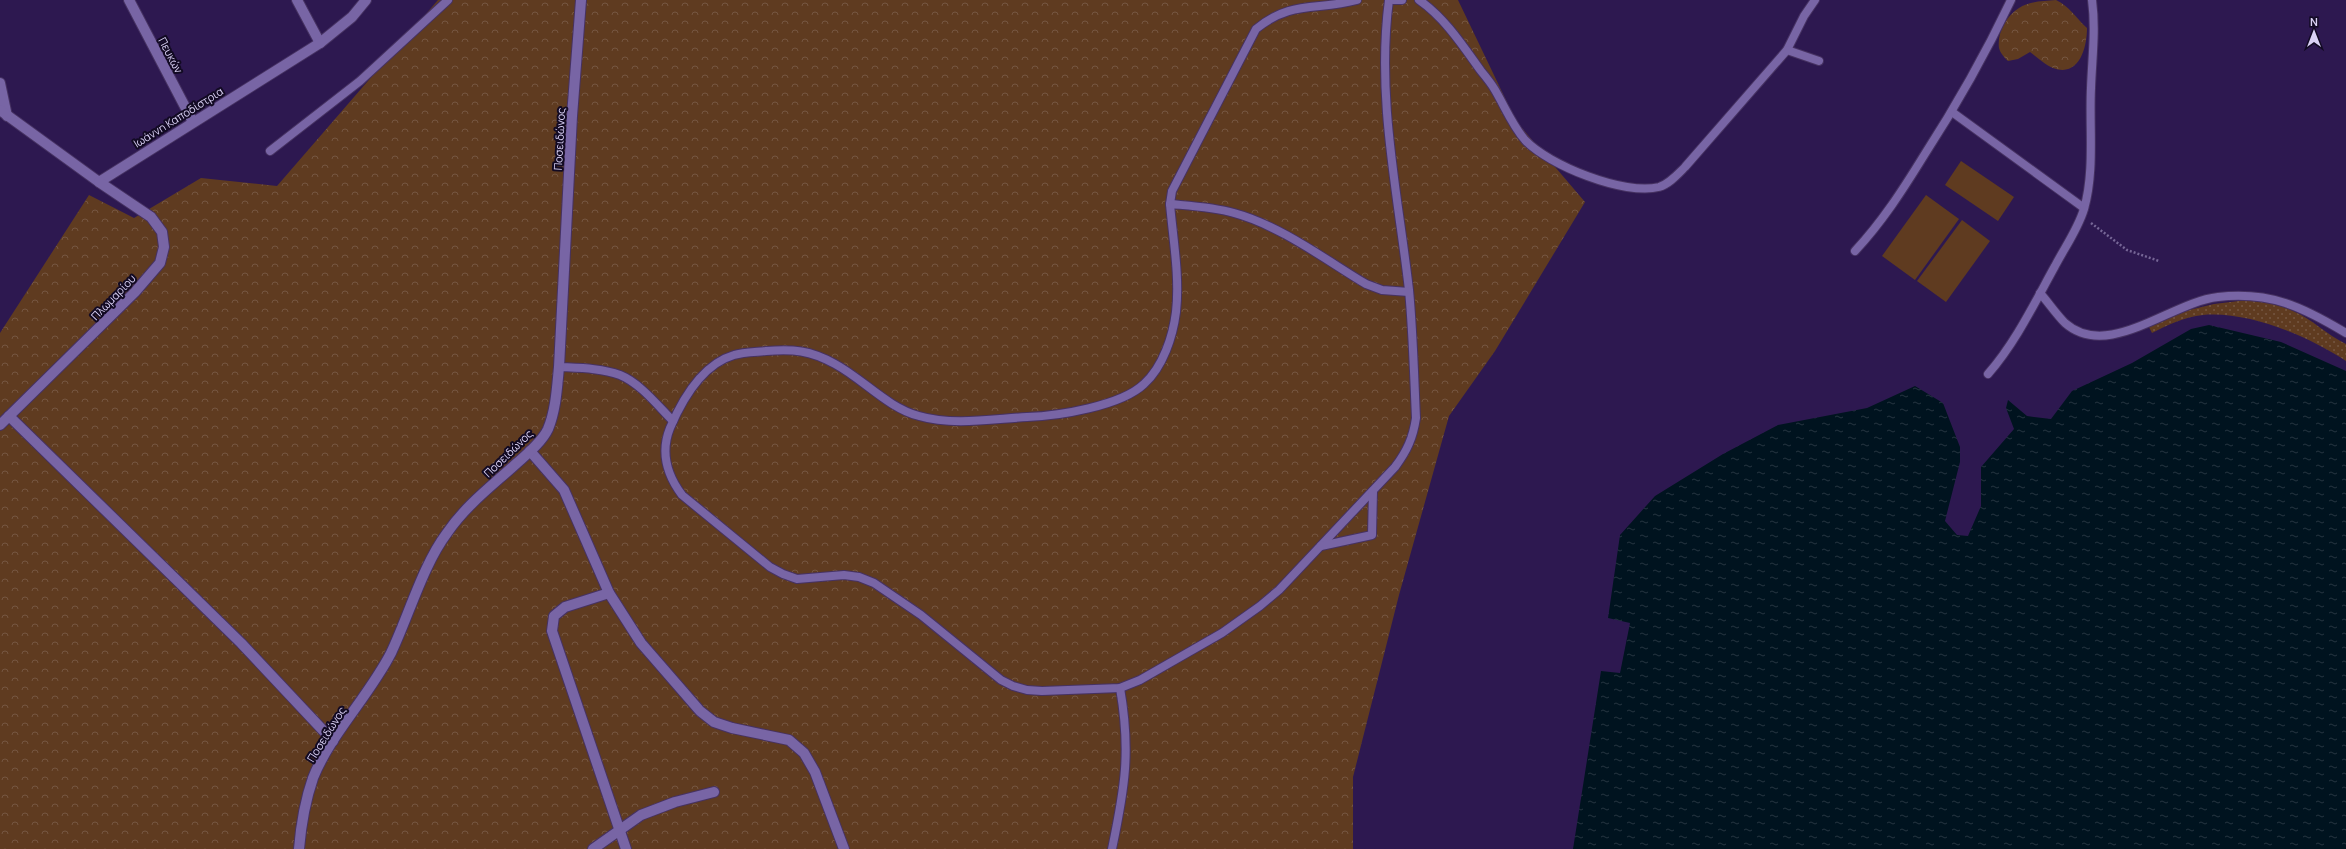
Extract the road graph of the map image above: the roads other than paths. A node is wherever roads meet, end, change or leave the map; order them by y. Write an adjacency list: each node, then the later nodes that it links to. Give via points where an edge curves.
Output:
1 (129, 0): 20 (street, Πευκών)
2 (298, 0): 14 (street)
3 (366, 0): 14 (street, Ιωάννη Καποδίστρια, via 352,17)
4 (448, 0): 21 (lane, via 360,81)
5 (582, 0): 29 (street, Ποσειδώνος, via 572,116)
6 (1357, 0): 23 (lane, via 1288,9 1269,17 1256,29 1176,180)
7 (1389, 0): 26 (lane, via 1385,60 1387,116)
8 (1393, 0): 9 (lane)
9 (1402, 0)
10 (1419, 0): 15 (lane, via 1452,32 1495,89 1515,128 1538,152 1557,163 1599,179 1630,187 1653,188 1673,180)
11 (1815, 0): 15 (lane)
12 (2011, 0): 18 (lane, via 1987,50)
13 (2092, 0): 24 (lane, via 2094,44 2088,184)
14 (320, 43): 20 (street, Ιωάννη Καποδίστρια)
15 (1787, 50): 16 (lane)
16 (1818, 60)
17 (0, 83): 19 (street)
18 (1952, 112): 24 (lane); 25 (lane, via 1900,196)
19 (3, 113): 22 (street)
20 (193, 122): 22 (street, Ιωάννη Καποδίστρια)
21 (270, 151)
22 (99, 182): 31 (street, Πλωμαρίου, via 152,217 162,232 164,247 160,263 135,292)
23 (1170, 204): 26 (lane, via 1207,207 1235,213 1263,224 1366,284 1382,290); 32 (lane, via 1176,312 1170,338 1158,366 1144,384 1126,396 1054,416 938,420 918,416 900,408 835,364 811,353 790,349 734,354 715,364 702,376)
24 (2083, 211): 27 (lane)
25 (1855, 251)
26 (1409, 292): 35 (lane, via 1416,418 1414,434 1408,449 1395,468)
27 (2040, 292): 28 (lane, via 2065,323 2079,332 2093,336 2109,336 2124,332 2195,302 2243,295 2267,297 2289,303); 30 (lane, via 2007,349)
28 (2346, 333)
29 (559, 367): 32 (lane, via 600,370 621,375 637,386); 34 (street, Ποσειδώνος, via 555,400 547,430)
30 (1988, 374)
31 (9, 416): 33 (street, Πλωμαρίου); 39 (street, via 241,643)
32 (673, 421): 38 (lane, via 665,449 666,467 672,481 682,495 770,567 797,578 844,575 859,576 874,583 921,615 1001,680 1013,686 1042,691)
33 (0, 425)
34 (530, 451): 37 (street, via 564,490); 39 (street, Ποσειδώνος, via 470,504 446,533 426,571 406,622 382,671)
35 (1373, 491): 36 (lane); 36 (lane, via 1372,535)
36 (1320, 546): 38 (lane, via 1280,590 1243,620 1140,680)
37 (609, 593): 41 (street, via 566,607 554,616 552,631); 45 (street, via 641,643 700,711 714,722 732,728 789,740 804,753 815,772)
38 (1120, 688): 46 (lane, via 1126,723 1126,775)
39 (333, 741): 42 (street, Ποσειδώνος, via 313,778 301,822)
40 (714, 792): 41 (street, via 675,802 640,815)
41 (619, 829): 43 (street); 44 (street)
42 (299, 849)
43 (593, 849)
44 (626, 849)
45 (844, 849)
46 (1112, 849)

